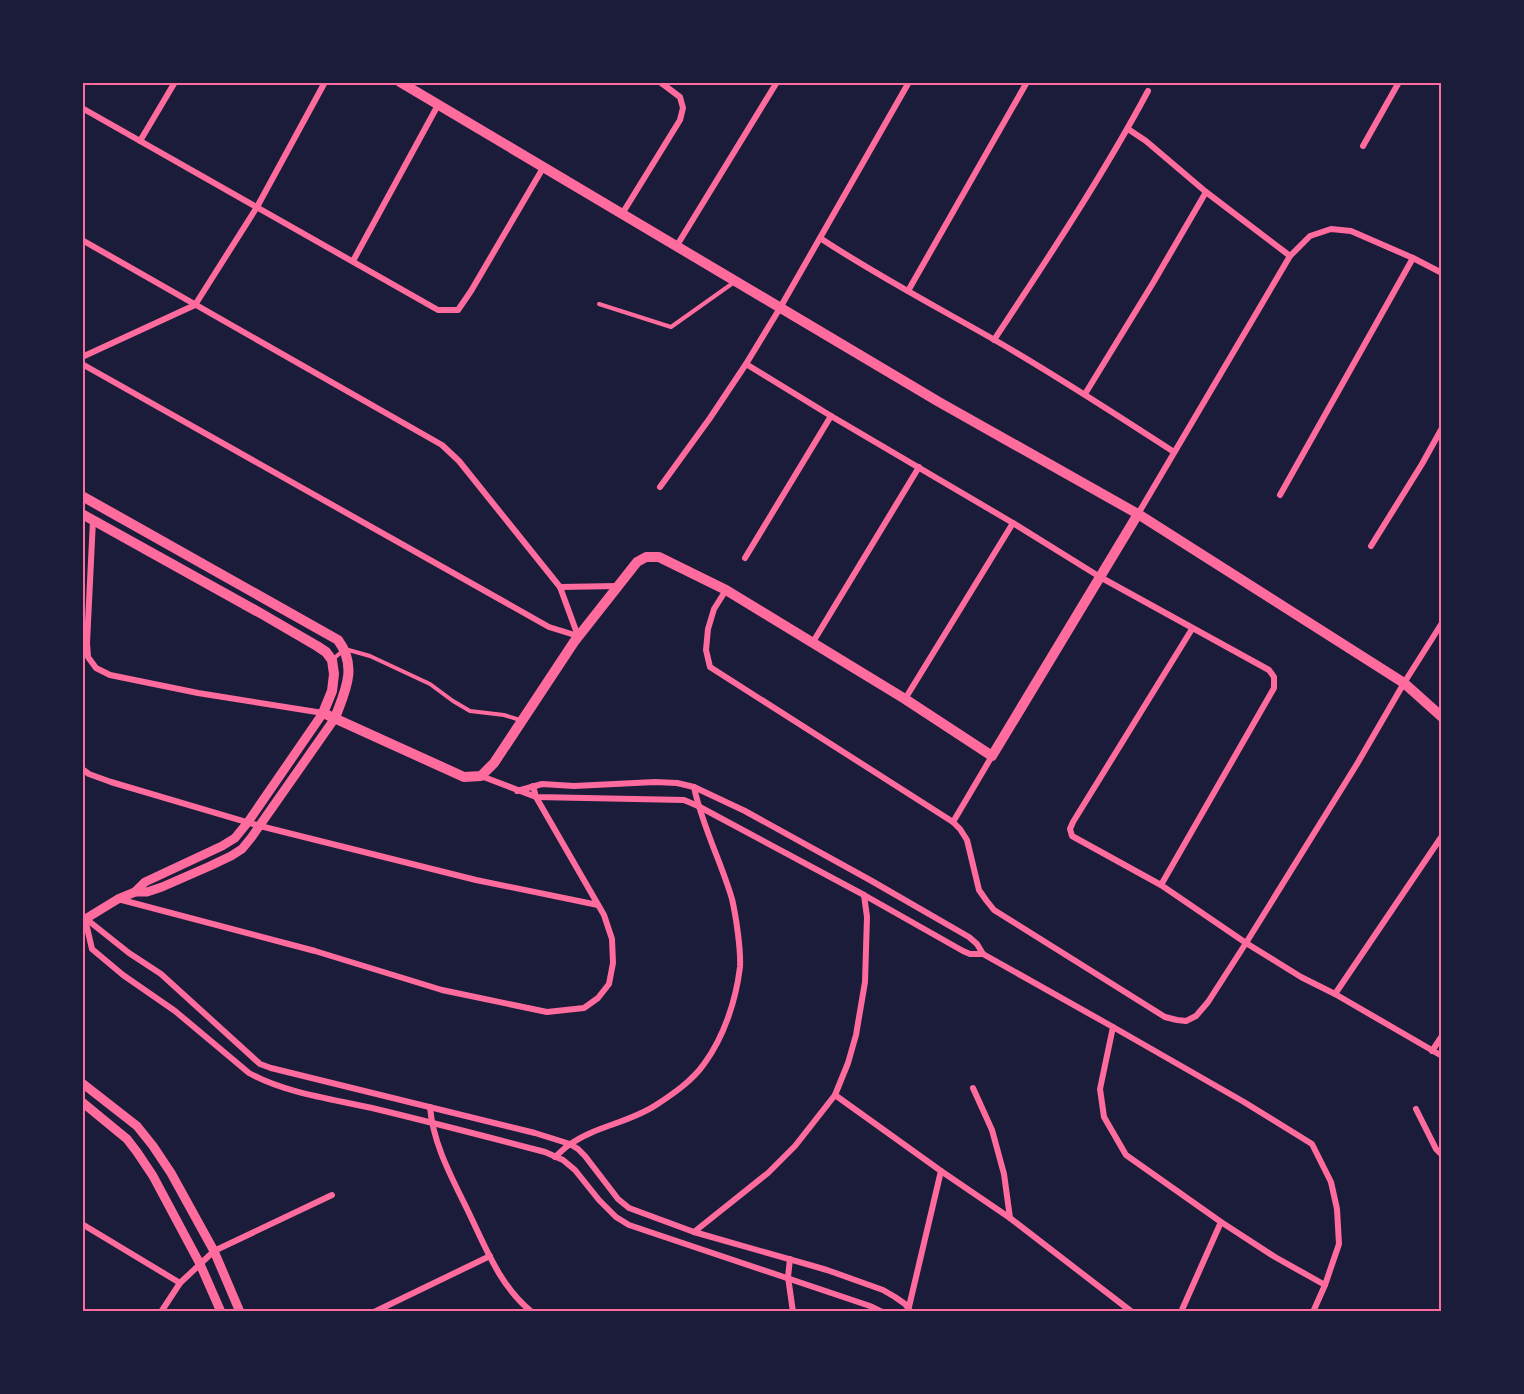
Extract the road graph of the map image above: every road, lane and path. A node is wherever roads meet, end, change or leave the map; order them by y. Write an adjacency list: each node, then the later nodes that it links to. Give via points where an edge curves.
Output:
1 (175, 82): 13 (street)
2 (326, 82): 17 (street)
3 (400, 82): 10 (main road)
4 (660, 82): 18 (street, via 680,97 680,120)
5 (777, 82): 21 (street)
6 (909, 82): 19 (street)
7 (1027, 82): 27 (street)
8 (1399, 82): 14 (street)
9 (1148, 91): 12 (street)
10 (438, 105): 15 (main road); 24 (street)
11 (82, 108): 13 (street)
12 (1128, 129): 16 (street); 31 (street)
13 (140, 141): 17 (street)
14 (1362, 146)
15 (543, 168): 18 (main road); 24 (street, via 458,310 438,310)
16 (1206, 192): 22 (street); 35 (street)
17 (257, 207): 24 (street); 29 (street)
18 (622, 214): 21 (main road)
19 (819, 238): 27 (street); 30 (street)
20 (82, 240): 29 (street)
21 (676, 247): 26 (main road)
22 (1290, 256): 23 (street, via 1310,236 1330,229 1351,231); 38 (street)
23 (1413, 258): 25 (street); 41 (street)
24 (353, 261)
25 (1442, 273)
26 (735, 281): 28 (lane, via 671,327); 30 (main road)
27 (908, 291): 31 (street)
28 (599, 304)
29 (195, 305): 32 (street); 50 (street, via 442,445)
30 (780, 308): 34 (street); 43 (main road)
31 (994, 340): 35 (street)
32 (82, 357)
33 (82, 364): 54 (street, via 549,627)
34 (746, 364): 36 (street); 40 (street)
35 (1085, 394): 38 (street)
36 (831, 416): 39 (street); 47 (street)
37 (1442, 428): 46 (street)
38 (1174, 452): 43 (street)
39 (919, 467): 45 (street); 55 (street)
40 (660, 487)
41 (1280, 495)
42 (82, 496): 56 (main road, via 338,640)
43 (1138, 513): 48 (main road); 58 (main road)
44 (88, 517): 57 (main road, via 317,646); 60 (street, via 87,643 88,657 96,668 110,675 186,691)
45 (1013, 523): 48 (street); 59 (street)
46 (1371, 546)
47 (745, 558)
48 (1100, 577): 53 (street); 64 (main road)
49 (618, 586): 50 (street); 51 (main road, via 637,562 659,556); 54 (main road)
50 (560, 587): 54 (street)
51 (726, 590): 55 (main road); 73 (street, via 708,629 706,650 710,667)
52 (1442, 623): 58 (street)
53 (1192, 629): 76 (street, via 1269,670 1274,688); 76 (street, via 1070,829 1072,836)
54 (578, 636): 63 (main road)
55 (813, 642): 59 (main road)
56 (345, 649): 57 (lane); 62 (main road, via 349,672); 63 (lane, via 370,656 430,684 470,711)
57 (332, 660): 60 (main road, via 332,691)
58 (1404, 683): 61 (main road); 82 (street)
59 (905, 699): 64 (main road)
60 (323, 713): 62 (main road); 72 (street)
61 (1442, 717)
62 (335, 718): 66 (main road, via 464,777); 74 (street)
63 (522, 721): 66 (main road)
64 (992, 756): 73 (street)
65 (82, 770): 72 (street, via 111,783)
66 (482, 776): 69 (street)
67 (533, 786): 68 (street, via 655,782); 69 (street); 70 (street)
68 (694, 787): 71 (street); 83 (street, via 890,892 969,938)
69 (517, 790): 70 (street)
70 (536, 797): 71 (street, via 680,800); 80 (street)
71 (698, 806): 78 (street); 96 (street, via 732,900 738,939 740,965 722,1032 704,1065 687,1083 654,1107)
72 (248, 822): 74 (street); 77 (street, via 222,846 145,882)
73 (953, 822): 82 (street, via 968,840 979,890 994,910 1166,1017 1186,1021 1196,1016)
74 (260, 826): 77 (street, via 242,849 231,856 147,892); 80 (street, via 476,880)
75 (1442, 836): 84 (street)
76 (1161, 885): 82 (street)
77 (135, 892): 79 (street)
78 (864, 895): 83 (street, via 963,951); 91 (street, via 865,982 856,1035)
79 (118, 899): 80 (street, via 315,951 442,990 547,1012 584,1008 609,984 612,939); 81 (street)
80 (598, 905)
81 (83, 918): 93 (street, via 161,974 260,1064); 95 (street, via 92,948 249,1073 286,1088)
82 (1246, 943): 84 (street)
83 (983, 954): 85 (street)
84 (1335, 994): 87 (street)
85 (1113, 1027): 102 (street, via 1100,1089 1104,1117 1126,1155); 111 (street, via 1312,1144 1331,1182 1337,1209 1339,1244)
86 (1442, 1036): 87 (street)
87 (1432, 1051): 88 (street)
88 (1442, 1056)
89 (82, 1083): 105 (street, via 137,1126 153,1146)
90 (973, 1088): 101 (street, via 992,1130)
91 (835, 1095): 99 (street); 104 (street, via 768,1173)
92 (82, 1102): 108 (street, via 137,1152)
93 (430, 1107): 95 (street); 96 (street)
94 (1416, 1109): 97 (street)
95 (431, 1122): 98 (street); 106 (street, via 442,1155)
96 (570, 1144): 98 (street); 104 (street, via 629,1208)
97 (1442, 1155)
98 (555, 1157): 109 (street, via 574,1170 599,1200 629,1225)
99 (941, 1171): 101 (street); 119 (street)
100 (332, 1195): 105 (street)
101 (1010, 1218): 120 (street)
102 (1221, 1222): 111 (street); 121 (street)
103 (82, 1224): 110 (street)
104 (694, 1232): 107 (street)
105 (214, 1251): 108 (street); 114 (street)
106 (490, 1256): 115 (street); 116 (street, via 521,1303)
107 (790, 1259): 109 (street); 119 (street, via 883,1290)
108 (200, 1264): 110 (street); 113 (street)
109 (788, 1277): 117 (street); 118 (street)
110 (180, 1283): 112 (street)
111 (1325, 1285): 122 (street)
112 (161, 1311)
113 (221, 1311)
114 (240, 1311)
115 (374, 1311)
116 (532, 1311)
117 (793, 1311)
118 (882, 1311)
119 (909, 1311)
120 (1132, 1311)
121 (1181, 1311)
122 (1313, 1311)

